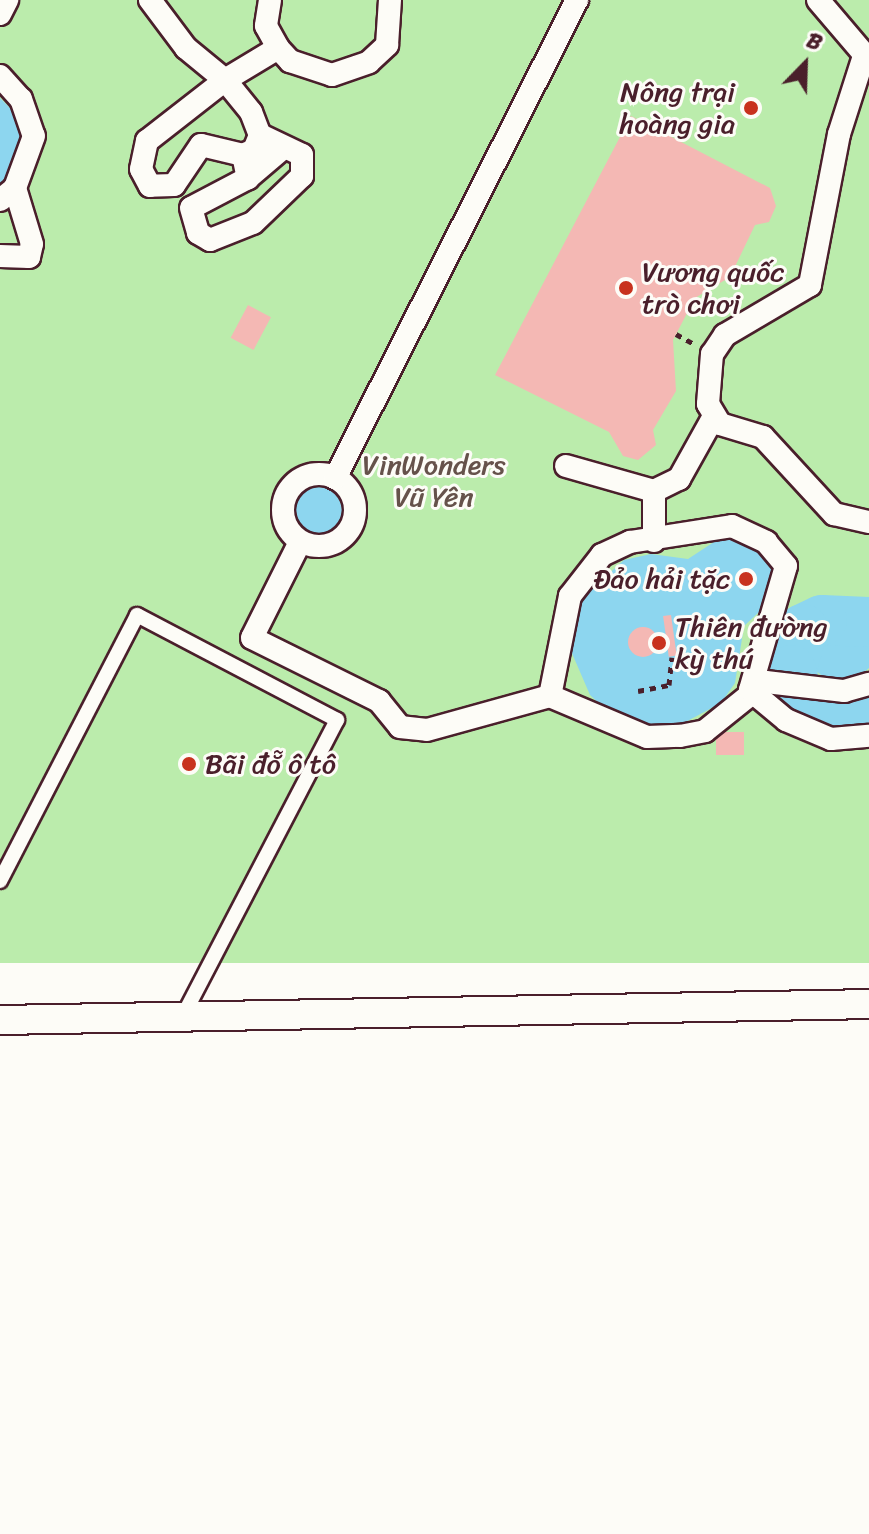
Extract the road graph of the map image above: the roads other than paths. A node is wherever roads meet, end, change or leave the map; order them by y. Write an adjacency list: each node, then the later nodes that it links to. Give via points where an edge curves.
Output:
1 (7, 0): 7 (street)
2 (150, 0): 11 (street, via 186,48)
3 (270, 0): 8 (street, via 266,26)
4 (390, 0): 8 (street, via 387,45 352,71 310,71)
5 (577, 0): 20 (street)
6 (818, 0): 9 (street)
7 (0, 14)
8 (278, 48): 11 (street)
9 (866, 59): 18 (street, via 839,134 816,272 793,300 725,335 712,354)
10 (0, 76): 16 (street, via 21,99 34,136)
11 (225, 80): 12 (street); 14 (street, via 160,125 147,141 141,169 150,186 163,190 174,185 201,145)
12 (260, 135): 13 (street); 14 (street)
13 (283, 148): 15 (street); 15 (street, via 302,155 303,165 287,196 238,234 210,240 198,233 191,208)
14 (243, 155): 15 (street)
15 (248, 178)
16 (8, 194): 17 (street, via 32,244 29,257)
17 (0, 256)
18 (713, 418): 21 (street, via 679,479); 22 (street, via 763,437 834,514)
19 (566, 466): 21 (street)
20 (335, 478): 24 (street, via 308,475 289,489 282,512); 24 (street, via 354,503 352,527 335,543)
21 (654, 491): 23 (street)
22 (869, 522)
23 (654, 541): 26 (street, via 732,526 766,542 786,566); 27 (street, via 602,555 583,575 563,620)
24 (300, 542): 27 (street, via 252,638 379,701 400,727 427,730)
25 (869, 684): 26 (street, via 844,691)
26 (758, 686): 27 (street, via 705,731 663,737 647,737); 28 (street, via 786,720 831,739)
27 (550, 696)
28 (869, 736)
29 (0, 881): 31 (lane, via 137,615 337,720)
30 (869, 1004): 31 (street)
31 (183, 1017): 32 (street)
32 (0, 1020)

